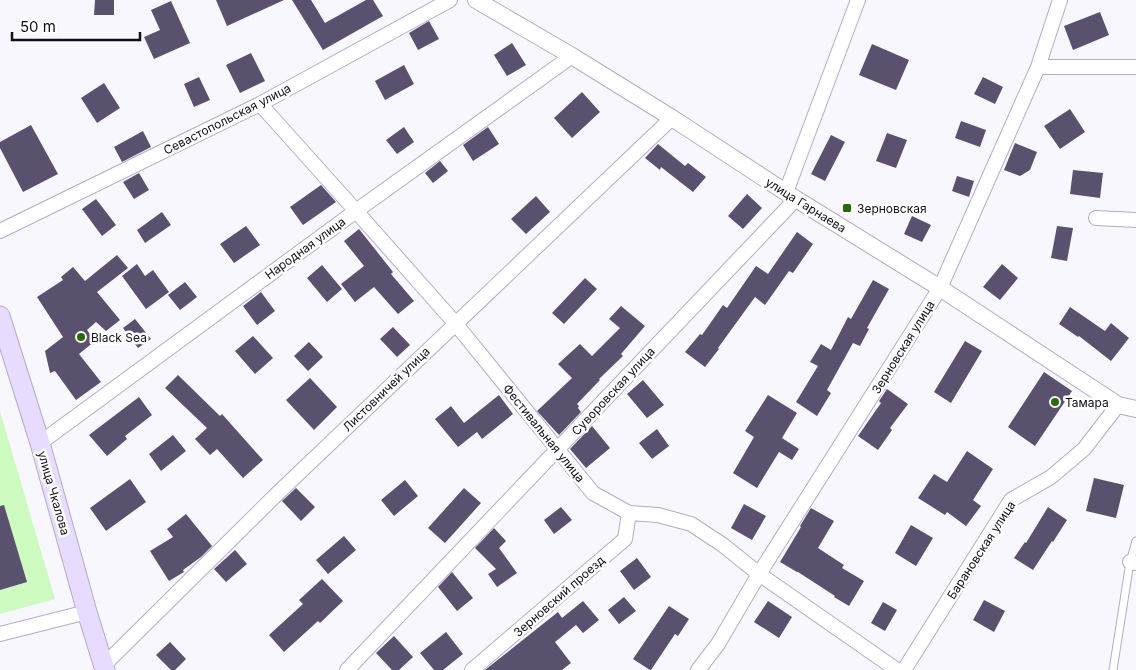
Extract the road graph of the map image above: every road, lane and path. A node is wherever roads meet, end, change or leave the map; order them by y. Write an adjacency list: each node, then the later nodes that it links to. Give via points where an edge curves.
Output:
1 (450, 0): 8 (street, Севастопольская улица)
2 (476, 0): 5 (street, улица Гарнаева)
3 (858, 0): 10 (street, Суворовская улица)
4 (1060, 0): 6 (street, Зерновская улица)
5 (572, 56): 9 (street, улица Гарнаева); 11 (street, Народная улица)
6 (1038, 67): 7 (street); 15 (street, Зерновская улица)
7 (1136, 67)
8 (260, 104): 11 (street, Фестивальная улица); 14 (street, Севастопольская улица)
9 (672, 118): 10 (street, улица Гарнаева); 17 (street, Листовничей улица)
10 (791, 195): 15 (street, улица Гарнаева); 21 (street, Суворовская улица)
11 (356, 211): 17 (street, Фестивальная улица); 20 (street, Народная улица)
12 (1096, 218): 13 (street)
13 (1136, 220)
14 (0, 231)
15 (940, 288): 18 (street, улица Гарнаева); 25 (street, Зерновская улица)
16 (0, 316): 20 (main road, улица Чкалова)
17 (455, 323): 21 (street, Фестивальная улица); 28 (street, Листовничей улица, via 279,492)
18 (1118, 405): 19 (street, улица Гарнаева); 33 (street, Барановская улица, via 1084,449 1051,476 1011,500)
19 (1136, 409)
20 (40, 443): 26 (main road, улица Чкалова)
21 (558, 449): 22 (street, Фестивальная улица, via 593,493); 29 (street, Суворовская улица)
22 (629, 513): 25 (street, Фестивальная улица, via 658,515 691,524); 30 (street, Зерновский проезд, via 625,539)
23 (1136, 541): 24 (lane)
24 (1133, 562): 34 (lane)
25 (759, 574): 31 (street, Зерновская улица, via 718,644); 32 (street, Фестивальная улица)
26 (87, 612): 27 (street); 28 (main road, улица Чкалова)
27 (0, 634)
28 (105, 668)
29 (348, 670)
30 (472, 670)
31 (698, 670)
32 (897, 670)
33 (904, 670)
34 (1113, 670)

